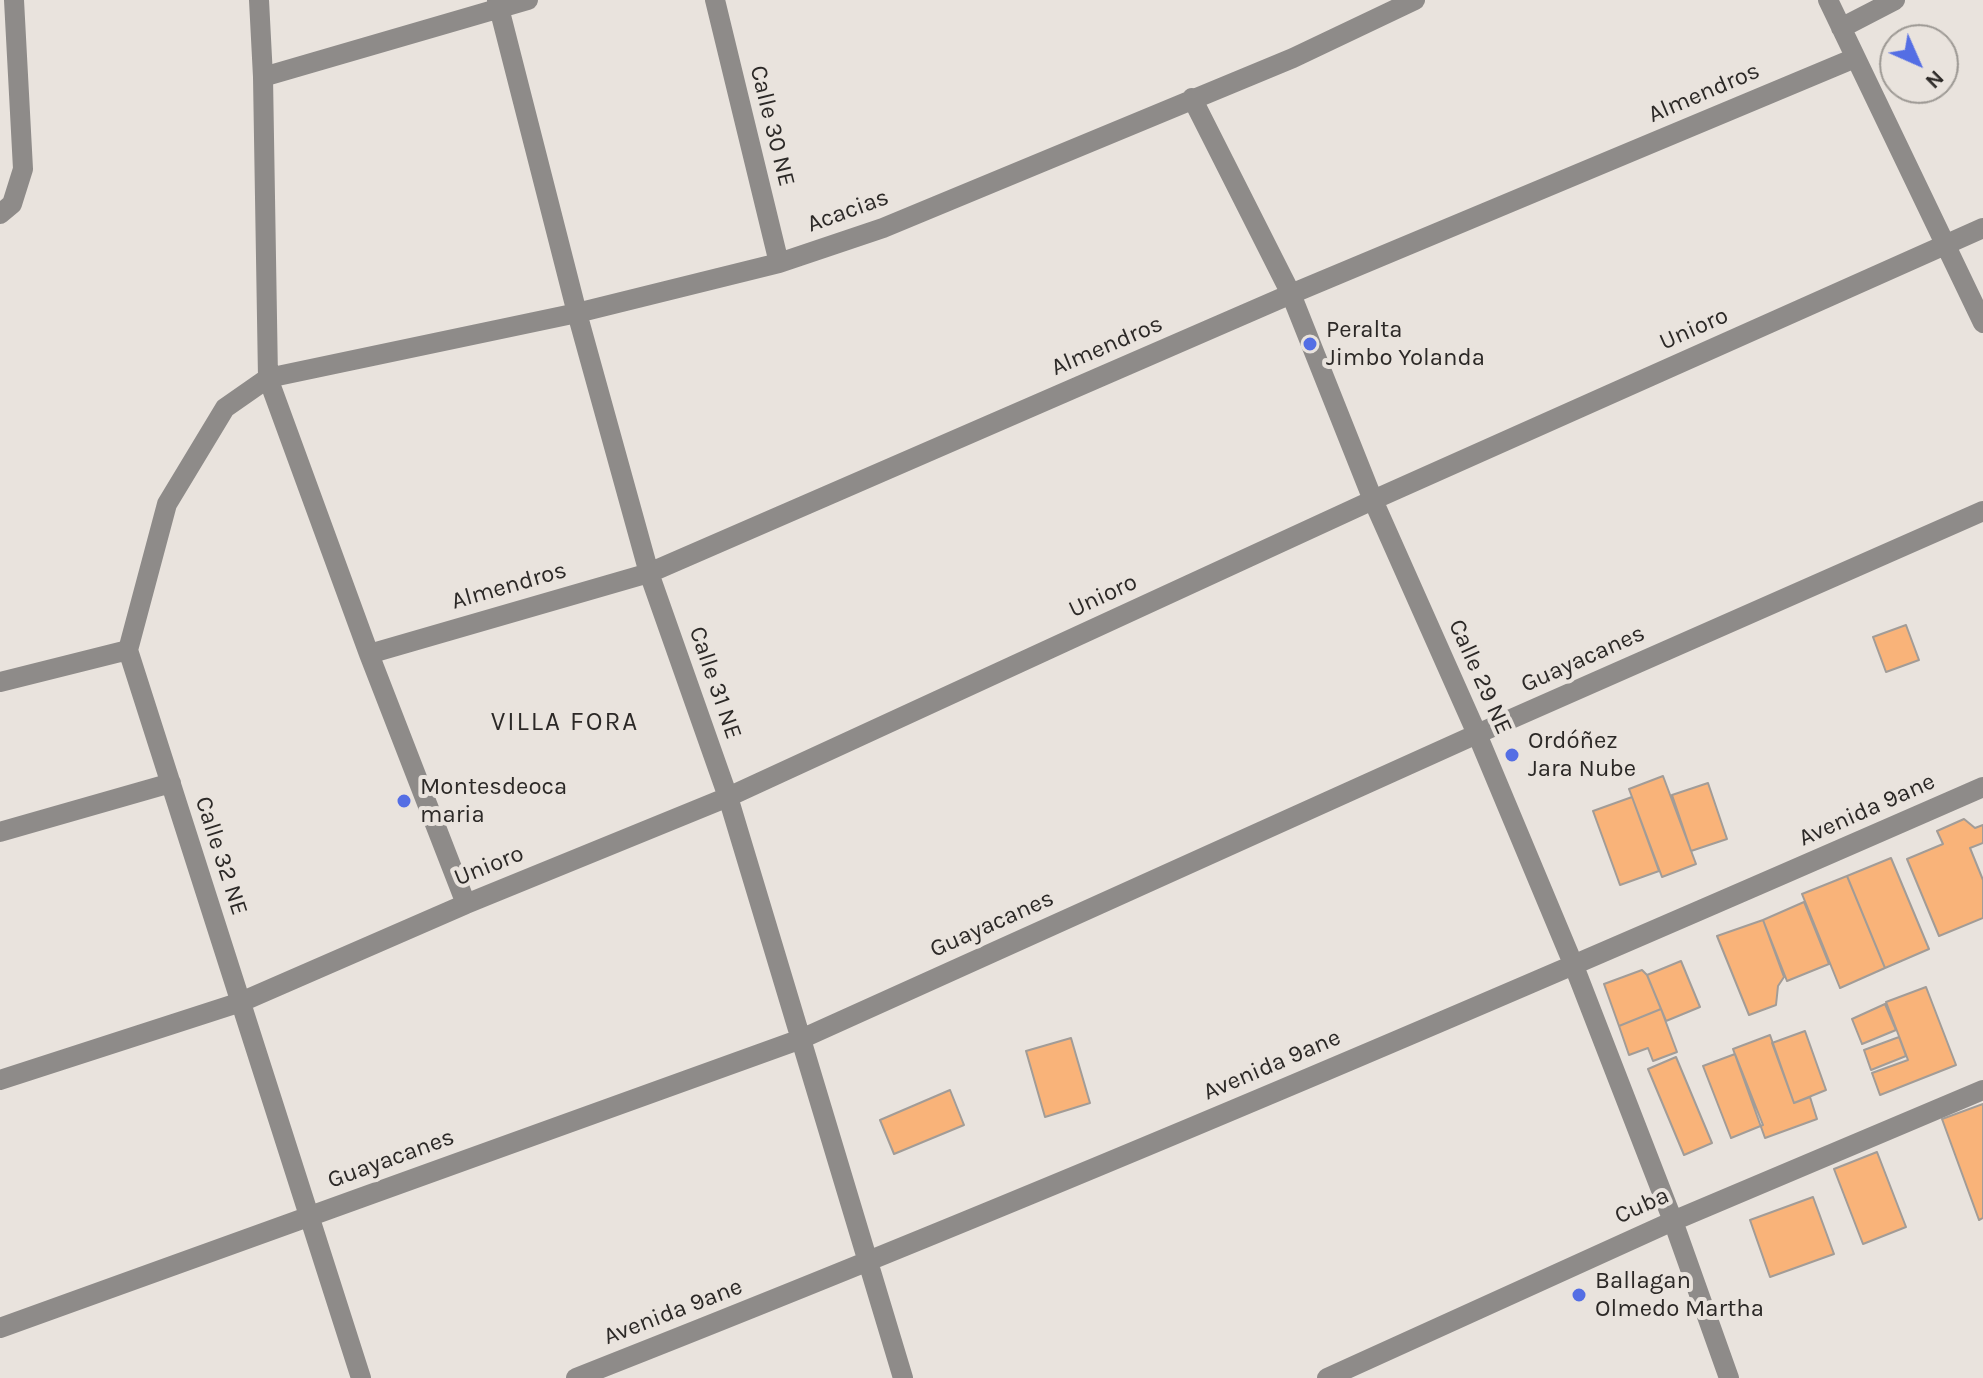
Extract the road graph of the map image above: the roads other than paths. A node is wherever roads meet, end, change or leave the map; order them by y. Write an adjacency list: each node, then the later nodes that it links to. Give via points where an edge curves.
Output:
1 (14, 0): 13 (street, via 23,169 12,204)
2 (259, 0): 11 (street)
3 (528, 0): 8 (street)
4 (715, 0): 16 (street, Calle 30 NE)
5 (1415, 0): 12 (street, Acacias, via 1293,58)
6 (1828, 0): 9 (street)
7 (1895, 0): 9 (street)
8 (498, 4): 11 (street); 18 (street, Calle 31 NE)
9 (1841, 28): 10 (street)
10 (1855, 58): 15 (street); 17 (street, Almendros)
11 (263, 77): 20 (street)
12 (1192, 98): 16 (street, Acacias, via 883,228); 17 (street, Calle 29 NE)
13 (0, 214)
14 (1983, 228): 15 (street, Unioro)
15 (1946, 246): 19 (street); 21 (street, Unioro)
16 (779, 263): 18 (street, Acacias)
17 (1291, 294): 21 (street, Calle 29 NE); 23 (street, Almendros)
18 (577, 313): 20 (street, Acacias); 23 (street, Calle 31 NE)
19 (1983, 323)
20 (268, 378): 24 (street, via 225,408 167,504); 25 (street)
21 (1373, 500): 27 (street, Calle 29 NE); 30 (street, Unioro)
22 (1983, 511): 27 (street, Guayacanes)
23 (649, 573): 25 (street, Almendros); 30 (street, Calle 31 NE)
24 (128, 650): 26 (street); 28 (street, Calle 32 NE)
25 (369, 654): 32 (street)
26 (0, 682)
27 (1477, 734): 33 (street, Calle 29 NE); 35 (street, Guayacanes)
28 (171, 783): 31 (street); 34 (street, Calle 32 NE)
29 (1983, 787): 33 (street, Avenida 9ane)
30 (728, 797): 32 (street, Unioro); 35 (street, Calle 31 NE)
31 (0, 832)
32 (466, 904): 34 (street, Unioro)
33 (1574, 966): 39 (street, Calle 29 NE); 40 (street, Avenida 9ane)
34 (241, 1002): 36 (street, Unioro); 38 (street, Calle 32 NE)
35 (801, 1039): 38 (street, Guayacanes); 40 (street, Calle 31 NE)
36 (0, 1080)
37 (1983, 1090): 39 (street, Cuba)
38 (309, 1216): 41 (street, Guayacanes); 42 (street, Calle 32 NE)
39 (1673, 1221): 45 (street, Cuba); 46 (street, Calle 29 NE)
40 (868, 1263): 43 (street, Avenida 9ane); 44 (street, Calle 31 NE)
41 (0, 1328)
42 (361, 1378)
43 (576, 1378)
44 (903, 1378)
45 (1327, 1378)
46 (1729, 1378)

